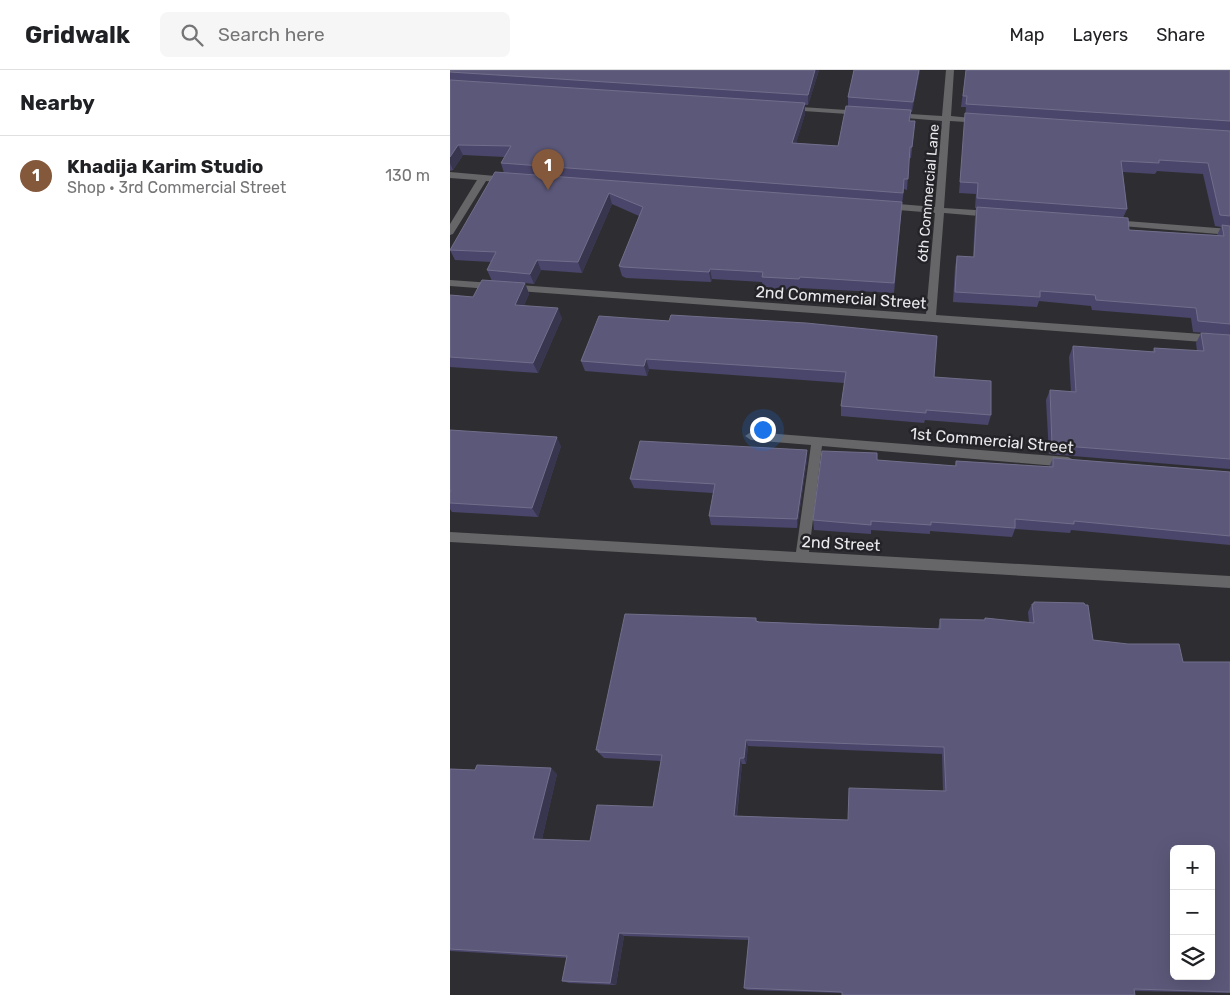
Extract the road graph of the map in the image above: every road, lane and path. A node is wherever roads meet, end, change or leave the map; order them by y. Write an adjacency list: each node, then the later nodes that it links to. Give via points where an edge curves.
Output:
1 (950, 70): 5 (street, 6th Commercial Lane)
2 (779, 108): 3 (street)
3 (868, 113)
4 (888, 115): 5 (street)
5 (948, 119): 6 (street); 11 (street, 6th Commercial Lane)
6 (987, 121)
7 (450, 175): 8 (street)
8 (483, 178): 9 (street); 14 (street)
9 (513, 180)
10 (881, 206): 11 (street)
11 (940, 210): 12 (street); 17 (street, 6th Commercial Lane)
12 (998, 214)
13 (1104, 222): 15 (street)
14 (450, 232)
15 (1230, 232)
16 (450, 283): 17 (street, 2nd Commercial Street)
17 (931, 319): 18 (street, 2nd Commercial Street)
18 (1230, 340)
19 (751, 436): 20 (street, 1st Commercial Street)
20 (817, 441): 21 (street, 1st Commercial Street); 23 (street)
21 (1082, 463)
22 (450, 537): 23 (street, 2nd Street)
23 (802, 558): 24 (street, 2nd Street)
24 (1230, 582)

